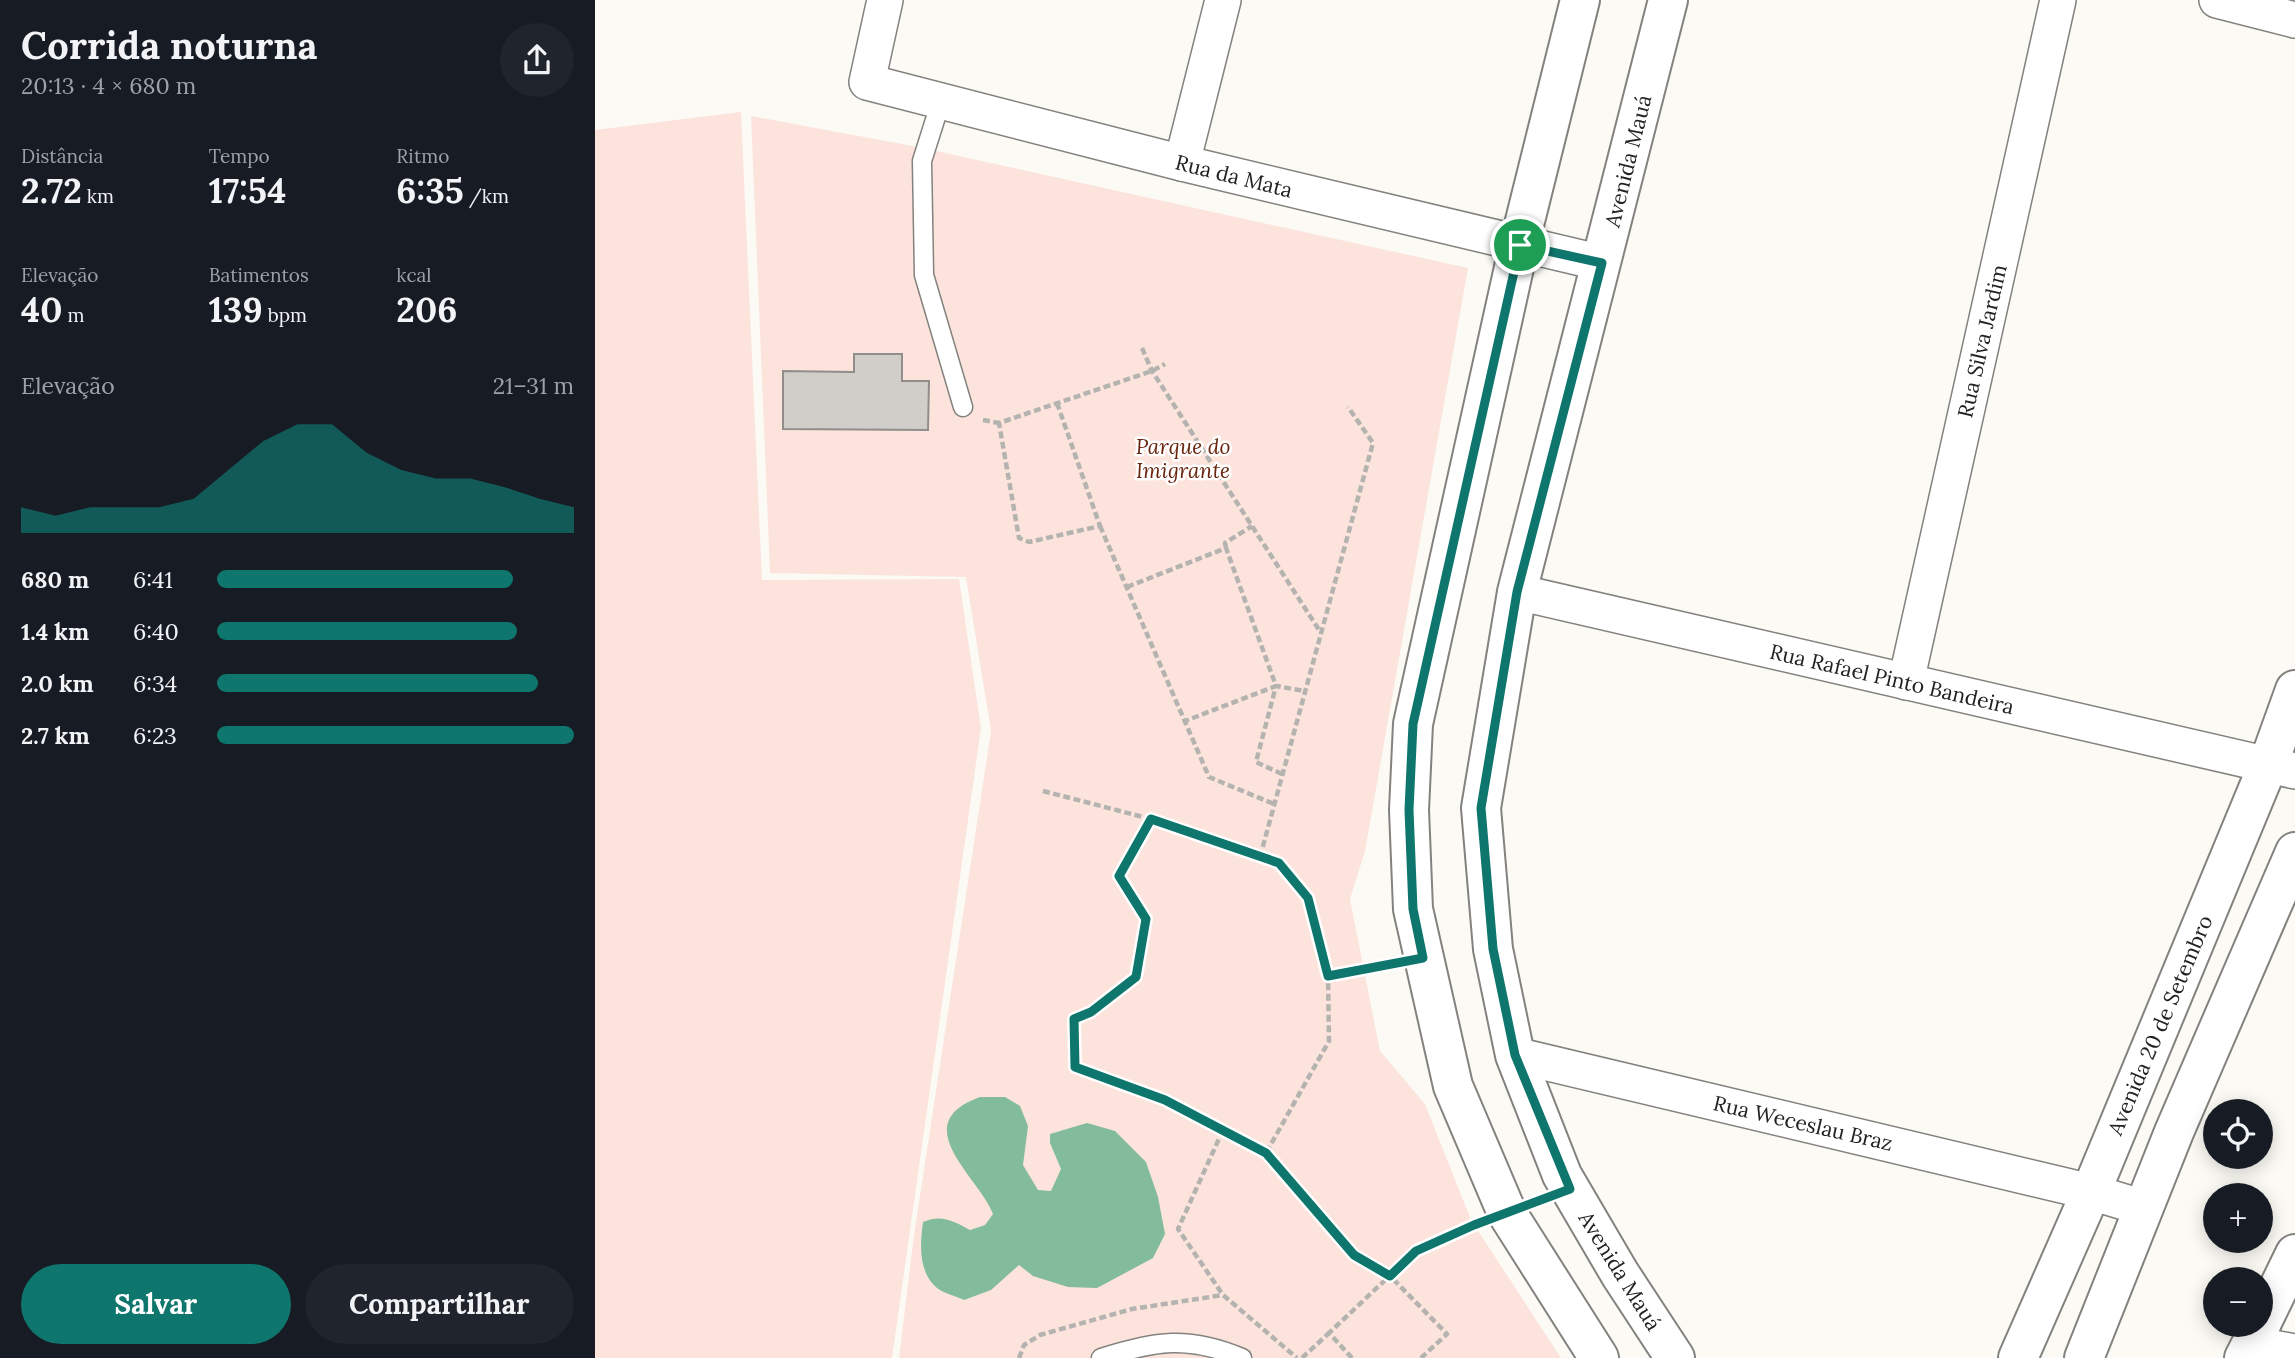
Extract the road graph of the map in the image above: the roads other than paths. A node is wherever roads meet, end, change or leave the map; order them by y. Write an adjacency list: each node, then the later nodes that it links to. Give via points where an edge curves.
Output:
1 (885, 0): 8 (street, Rua da Mata, via 867,82)
2 (1223, 0): 9 (street)
3 (1580, 0): 10 (main road)
4 (1668, 0): 11 (main road, Avenida Mauá)
5 (2058, 0): 14 (street, Rua Silva Jardim)
6 (2217, 0): 7 (street)
7 (2295, 20)
8 (941, 101): 9 (street, Rua da Mata); 12 (lane, via 922,161 924,275)
9 (1182, 163): 10 (street, Rua da Mata)
10 (1520, 245): 11 (street, Rua da Mata); 26 (main road, via 1413,724 1409,810 1412,897 1453,1086 1507,1213)
11 (1602, 263): 13 (main road, Avenida Mauá)
12 (963, 407)
13 (1517, 592): 14 (street, Rua Rafael Pinto Bandeira); 18 (main road, Avenida Mauá, via 1481,808 1493,949)
14 (1906, 682): 16 (street, Rua Rafael Pinto Bandeira)
15 (2295, 690): 16 (main road, Avenida 20 de Setembro)
16 (2281, 768): 19 (main road, Avenida 20 de Setembro)
17 (2295, 852): 20 (main road)
18 (1515, 1055): 19 (street, Rua Weceslau Braz); 27 (main road, Avenida Mauá, via 1562,1175)
19 (2091, 1192): 20 (street, Rua Weceslau Braz); 28 (main road, Avenida 20 de Setembro)
20 (2144, 1208): 29 (main road)
21 (2295, 1254): 22 (main road)
22 (2254, 1338): 23 (street)
23 (2295, 1352)
24 (1101, 1358): 25 (lane, via 1175,1340 1217,1347)
25 (1242, 1358)
26 (1599, 1358)
27 (1675, 1358)
28 (2018, 1358)
29 (2084, 1358)

